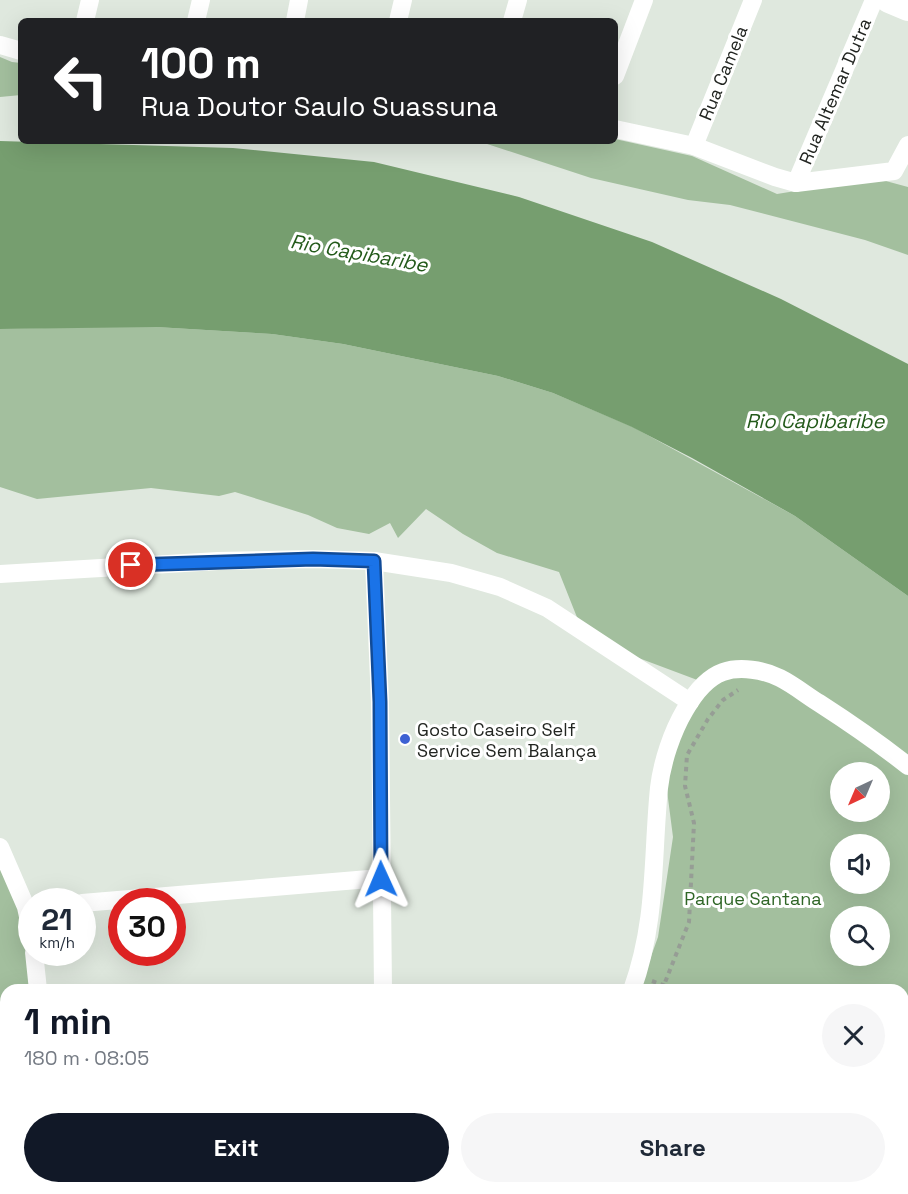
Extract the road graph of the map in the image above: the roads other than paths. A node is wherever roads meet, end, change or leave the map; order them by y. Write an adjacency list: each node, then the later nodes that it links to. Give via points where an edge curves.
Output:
1 (90, 0): 11 (street)
2 (201, 0): 12 (street)
3 (299, 0): 13 (street)
4 (403, 0): 14 (street)
5 (518, 0): 15 (street)
6 (644, 0): 18 (street)
7 (753, 0): 21 (street, Rua Camela)
8 (874, 0): 22 (street, Rua Altemar Dutra)
9 (889, 0): 10 (street)
10 (908, 8)
11 (86, 18)
12 (197, 18)
13 (296, 18)
14 (399, 18)
15 (513, 18)
16 (0, 45): 17 (street)
17 (18, 50)
18 (618, 68)
19 (618, 130): 21 (street)
20 (908, 145): 22 (street, via 894,171)
21 (694, 146): 22 (street)
22 (795, 183)
23 (374, 561): 24 (street, via 218,561); 25 (street, via 451,573 500,587 547,608); 28 (street)
24 (0, 574)
25 (690, 702): 26 (street, via 708,680 722,672 760,671 780,678 873,738); 34 (street, via 675,731 659,785 653,900)
26 (908, 766)
27 (0, 847): 29 (street)
28 (381, 879): 30 (street); 33 (street)
29 (20, 888)
30 (96, 902)
31 (35, 966): 32 (street)
32 (37, 984)
33 (383, 984)
34 (638, 984)

